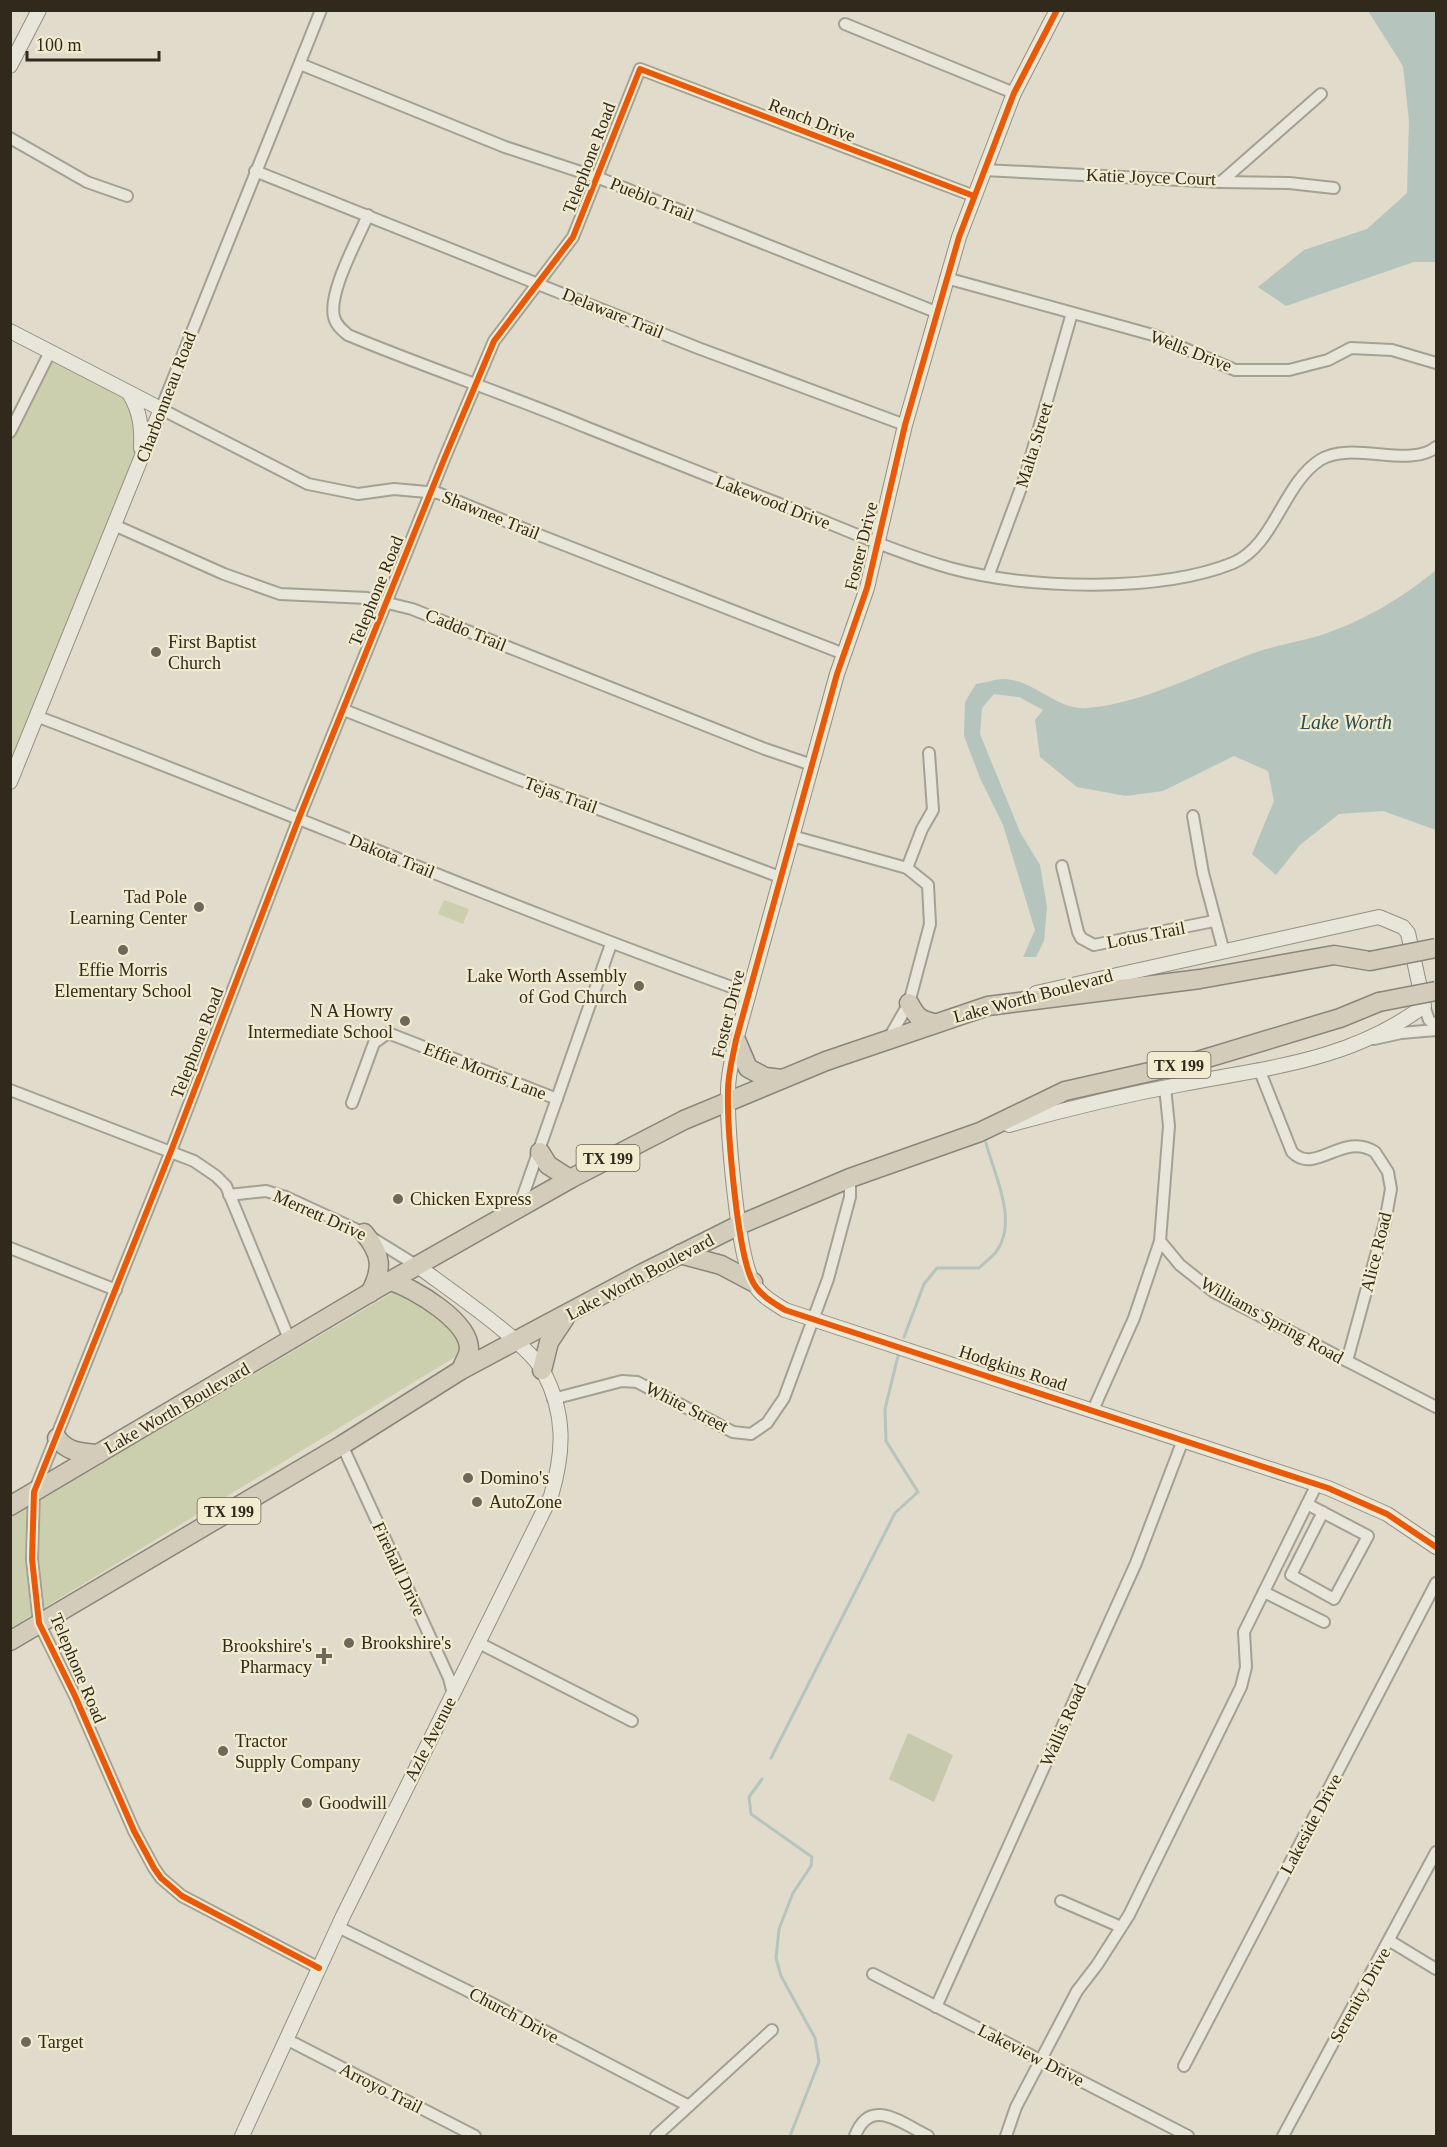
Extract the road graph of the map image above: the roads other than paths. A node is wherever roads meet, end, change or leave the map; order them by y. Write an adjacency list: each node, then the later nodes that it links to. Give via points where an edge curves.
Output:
1 (39, 10): 6 (street)
2 (321, 10): 5 (street, Charbonneau Road)
3 (1057, 10): 8 (street, Foster Drive)
4 (845, 24): 8 (street)
5 (300, 64): 12 (street, Charbonneau Road); 13 (street, Pueblo Trail, via 506,147)
6 (10, 66)
7 (640, 69): 13 (street, Telephone Road); 17 (street, Rench Drive)
8 (1014, 93): 11 (street, Foster Drive)
9 (1321, 94): 14 (street, Katie Joyce Court)
10 (10, 138): 16 (street, via 87,182)
11 (984, 170): 14 (street, Katie Joyce Court); 17 (street, Foster Drive)
12 (255, 171): 18 (street, Delaware Trail); 28 (street, Charbonneau Road)
13 (598, 178): 20 (street, Telephone Road, via 573,237); 21 (street, Pueblo Trail)
14 (1221, 182): 15 (street)
15 (1334, 188)
16 (127, 196)
17 (974, 196): 19 (street, Foster Drive)
18 (368, 215): 20 (street, Delaware Trail); 26 (street, Lakewood Drive, via 338,287 333,311 340,329 378,348)
19 (946, 278): 21 (street, Foster Drive); 22 (street, Wells Drive)
20 (538, 283): 26 (street, Telephone Road, via 494,340); 29 (street, Delaware Trail)
21 (936, 312): 29 (street, Foster Drive)
22 (1072, 313): 25 (street, Wells Drive, via 1153,335 1234,370 1289,370 1328,360 1351,348 1392,350); 36 (street, Malta Street, via 1025,477)
23 (10, 331): 24 (street, Shawnee Trail)
24 (50, 352): 27 (street, Shawnee Trail); 30 (street)
25 (1437, 363)
26 (477, 384): 33 (street, Telephone Road); 35 (street, Lakewood Drive)
27 (129, 393): 28 (street, Shawnee Trail); 32 (street, via 142,428)
28 (161, 409): 32 (street, Charbonneau Road); 33 (street, Shawnee Trail, via 308,484 358,494 394,489)
29 (905, 425): 35 (street, Foster Drive)
30 (10, 432)
31 (1437, 447): 36 (street, Lakewood Drive, via 1425,454 1323,457 1280,507 1256,549 1232,563 1199,573 1138,584 1053,584)
32 (141, 461): 34 (street, Charbonneau Road)
33 (432, 492): 37 (street, Telephone Road); 38 (street, Shawnee Trail)
34 (114, 525): 37 (street, Caddo Trail, via 224,574 280,594); 40 (street, Charbonneau Road)
35 (878, 543): 36 (street, Lakewood Drive, via 950,568); 38 (street, Foster Drive)
36 (989, 574)
37 (387, 602): 39 (street, Telephone Road); 42 (street, Caddo Trail)
38 (844, 654): 42 (street, Foster Drive)
39 (344, 710): 45 (street, Telephone Road); 49 (street, Tejas Trail)
40 (36, 716): 43 (street, Charbonneau Road); 45 (street, Dakota Trail)
41 (929, 753): 48 (street, via 933,810)
42 (812, 765): 46 (street, Foster Drive)
43 (10, 782)
44 (1193, 816): 50 (street)
45 (299, 818): 51 (street, Dakota Trail); 73 (street, Telephone Road)
46 (792, 836): 48 (street); 49 (street, Foster Drive)
47 (1062, 866): 50 (street, Lotus Trail, via 1078,932 1094,945)
48 (907, 868): 56 (street, via 928,885 931,915)
49 (780, 877): 55 (street, Foster Drive)
50 (1215, 921): 53 (street)
51 (611, 944): 55 (street, Dakota Trail); 69 (street, Effie Morris Lane)
52 (1437, 948): 57 (highway, TX 199, bridge, via 1370,962 1334,955 1200,979)
53 (1224, 952): 57 (street, Lake Worth Boulevard / TX 199); 58 (street, Lake Worth Boulevard / TX 199, via 1379,917 1408,933)
54 (1437, 991): 72 (highway, TX 199, bridge, via 1379,1002 1340,1018 1194,1062 1065,1091)
55 (748, 993): 63 (street, Foster Drive)
56 (909, 1003): 59 (highway, via 921,1021); 62 (street)
57 (988, 1006): 59 (highway, Lake Worth Boulevard / TX 199)
58 (1424, 1006): 60 (street, via 1429,1020); 64 (street, Lake Worth Boulevard / TX 199)
59 (934, 1023): 62 (highway, Lake Worth Boulevard / TX 199)
60 (1437, 1026)
61 (1437, 1030): 64 (street)
62 (889, 1038): 66 (highway, Lake Worth Boulevard / TX 199)
63 (736, 1040): 66 (highway, via 748,1068 765,1077); 70 (street, Foster Drive)
64 (1365, 1042): 65 (street, Lake Worth Boulevard / TX 199, via 1322,1057)
65 (1259, 1069): 67 (street, Lake Worth Boulevard / TX 199); 93 (street, Alice Road, via 1297,1157 1315,1160 1332,1150 1354,1145 1375,1152 1388,1172 1391,1189 1385,1222)
66 (782, 1079): 70 (highway, Lake Worth Boulevard / TX 199)
67 (1165, 1087): 72 (street, Lake Worth Boulevard / TX 199); 81 (street, via 1169,1126)
68 (10, 1090): 73 (street)
69 (557, 1099): 71 (street, Effie Morris Lane, via 388,1033 374,1043); 74 (street, Effie Morris Lane)
70 (728, 1101): 76 (highway, Lake Worth Boulevard / TX 199); 79 (street)
71 (352, 1103)
72 (981, 1132): 75 (highway, Lake Worth Boulevard / TX 199)
73 (171, 1151): 77 (street, via 216,1176); 87 (street, Telephone Road)
74 (540, 1152): 76 (highway, via 548,1165); 78 (street, Effie Morris Lane)
75 (850, 1178): 79 (highway, Lake Worth Boulevard / TX 199); 90 (street, via 850,1197)
76 (570, 1179): 78 (highway, Lake Worth Boulevard / TX 199)
77 (229, 1195): 80 (street, Merrett Drive, via 274,1192); 91 (street)
78 (519, 1208): 84 (highway, Lake Worth Boulevard / TX 199)
79 (739, 1225): 83 (highway, Lake Worth Boulevard / TX 199); 86 (street)
80 (364, 1233): 84 (street, Merrett Drive); 88 (highway, via 380,1256 378,1278)
81 (1160, 1241): 93 (street, Williams Spring Road, via 1180,1265 1214,1292); 98 (street, via 1138,1308)
82 (10, 1248): 87 (street)
83 (680, 1254): 86 (highway, via 721,1265); 89 (highway, Lake Worth Boulevard / TX 199)
84 (419, 1267): 85 (highway, Lake Worth Boulevard / TX 199); 92 (street, Merrett Drive)
85 (391, 1281): 88 (highway, Lake Worth Boulevard / TX 199); 94 (highway, via 418,1292 456,1323 466,1336 469,1350)
86 (753, 1282): 90 (street, Hodgkins Road, via 785,1310)
87 (116, 1290): 99 (street, Telephone Road)
88 (370, 1293): 91 (highway, Lake Worth Boulevard / TX 199)
89 (568, 1314): 92 (highway, Lake Worth Boulevard / TX 199); 95 (highway, via 549,1342)
90 (814, 1320): 96 (street, White Street, via 784,1398 767,1423 751,1434 733,1432 637,1382 622,1381); 98 (street, Hodgkins Road)
91 (290, 1341): 102 (highway, Lake Worth Boulevard / TX 199)
92 (516, 1343): 94 (highway, Lake Worth Boulevard / TX 199); 95 (street, Azle Avenue)
93 (1347, 1361): 97 (street, Williams Spring Road)
94 (461, 1370): 101 (highway, Lake Worth Boulevard / TX 199)
95 (542, 1370): 96 (street, Azle Avenue)
96 (554, 1399): 114 (street, Azle Avenue, via 561,1432 561,1462 551,1496)
97 (1437, 1407)
98 (1093, 1410): 100 (street, Hodgkins Road)
99 (57, 1438): 102 (highway, via 72,1450); 104 (street, Telephone Road)
100 (1183, 1440): 103 (street, Hodgkins Road); 125 (street, Wallis Road, via 1136,1563)
101 (342, 1445): 112 (highway, Lake Worth Boulevard / TX 199); 115 (street, Firehall Drive)
102 (98, 1454): 104 (highway, Lake Worth Boulevard / TX 199)
103 (1317, 1484): 105 (street); 108 (street, Hodgkins Road, via 1387,1514)
104 (34, 1492): 106 (highway, Lake Worth Boulevard / TX 199); 112 (street, Telephone Road, via 32,1559)
105 (1307, 1504): 107 (street); 110 (street)
106 (10, 1506)
107 (1323, 1512): 107 (street, via 1368,1536 1334,1599 1290,1575)
108 (1437, 1547)
109 (1437, 1583): 129 (street, Lakeside Drive)
110 (1264, 1592): 111 (street); 120 (street, via 1244,1632 1246,1667 1241,1687)
111 (1324, 1622)
112 (39, 1623): 113 (highway, Lake Worth Boulevard / TX 199); 122 (street, Telephone Road, via 134,1831 161,1878 182,1896)
113 (10, 1641)
114 (479, 1643): 115 (street, Azle Avenue); 116 (street)
115 (453, 1694): 119 (street, Azle Avenue)
116 (632, 1721)
117 (1437, 1852): 121 (street, Serenity Drive)
118 (1061, 1901): 120 (street)
119 (338, 1927): 122 (street, Azle Avenue); 130 (street, Church Drive)
120 (1121, 1927): 128 (street, via 1077,1991)
121 (1390, 1941): 123 (street); 139 (street, Serenity Drive)
122 (318, 1968): 127 (street, Azle Avenue)
123 (1437, 1969)
124 (873, 1974): 125 (street, Lakeview Drive)
125 (936, 2007): 128 (street, Lakeview Drive)
126 (772, 2030): 130 (street)
127 (286, 2039): 132 (street, Azle Avenue); 133 (street, Arroyo Trail)
128 (1042, 2061): 131 (street, Lakeview Drive); 137 (street, via 1016,2107)
129 (1185, 2066)
130 (689, 2106): 134 (street)
131 (1168, 2132): 138 (street, Lakeview Drive)
132 (242, 2136)
133 (475, 2136)
134 (656, 2136)
135 (855, 2136): 136 (street, via 864,2120 875,2114)
136 (928, 2136)
137 (1006, 2136)
138 (1188, 2136)
139 (1283, 2136)

